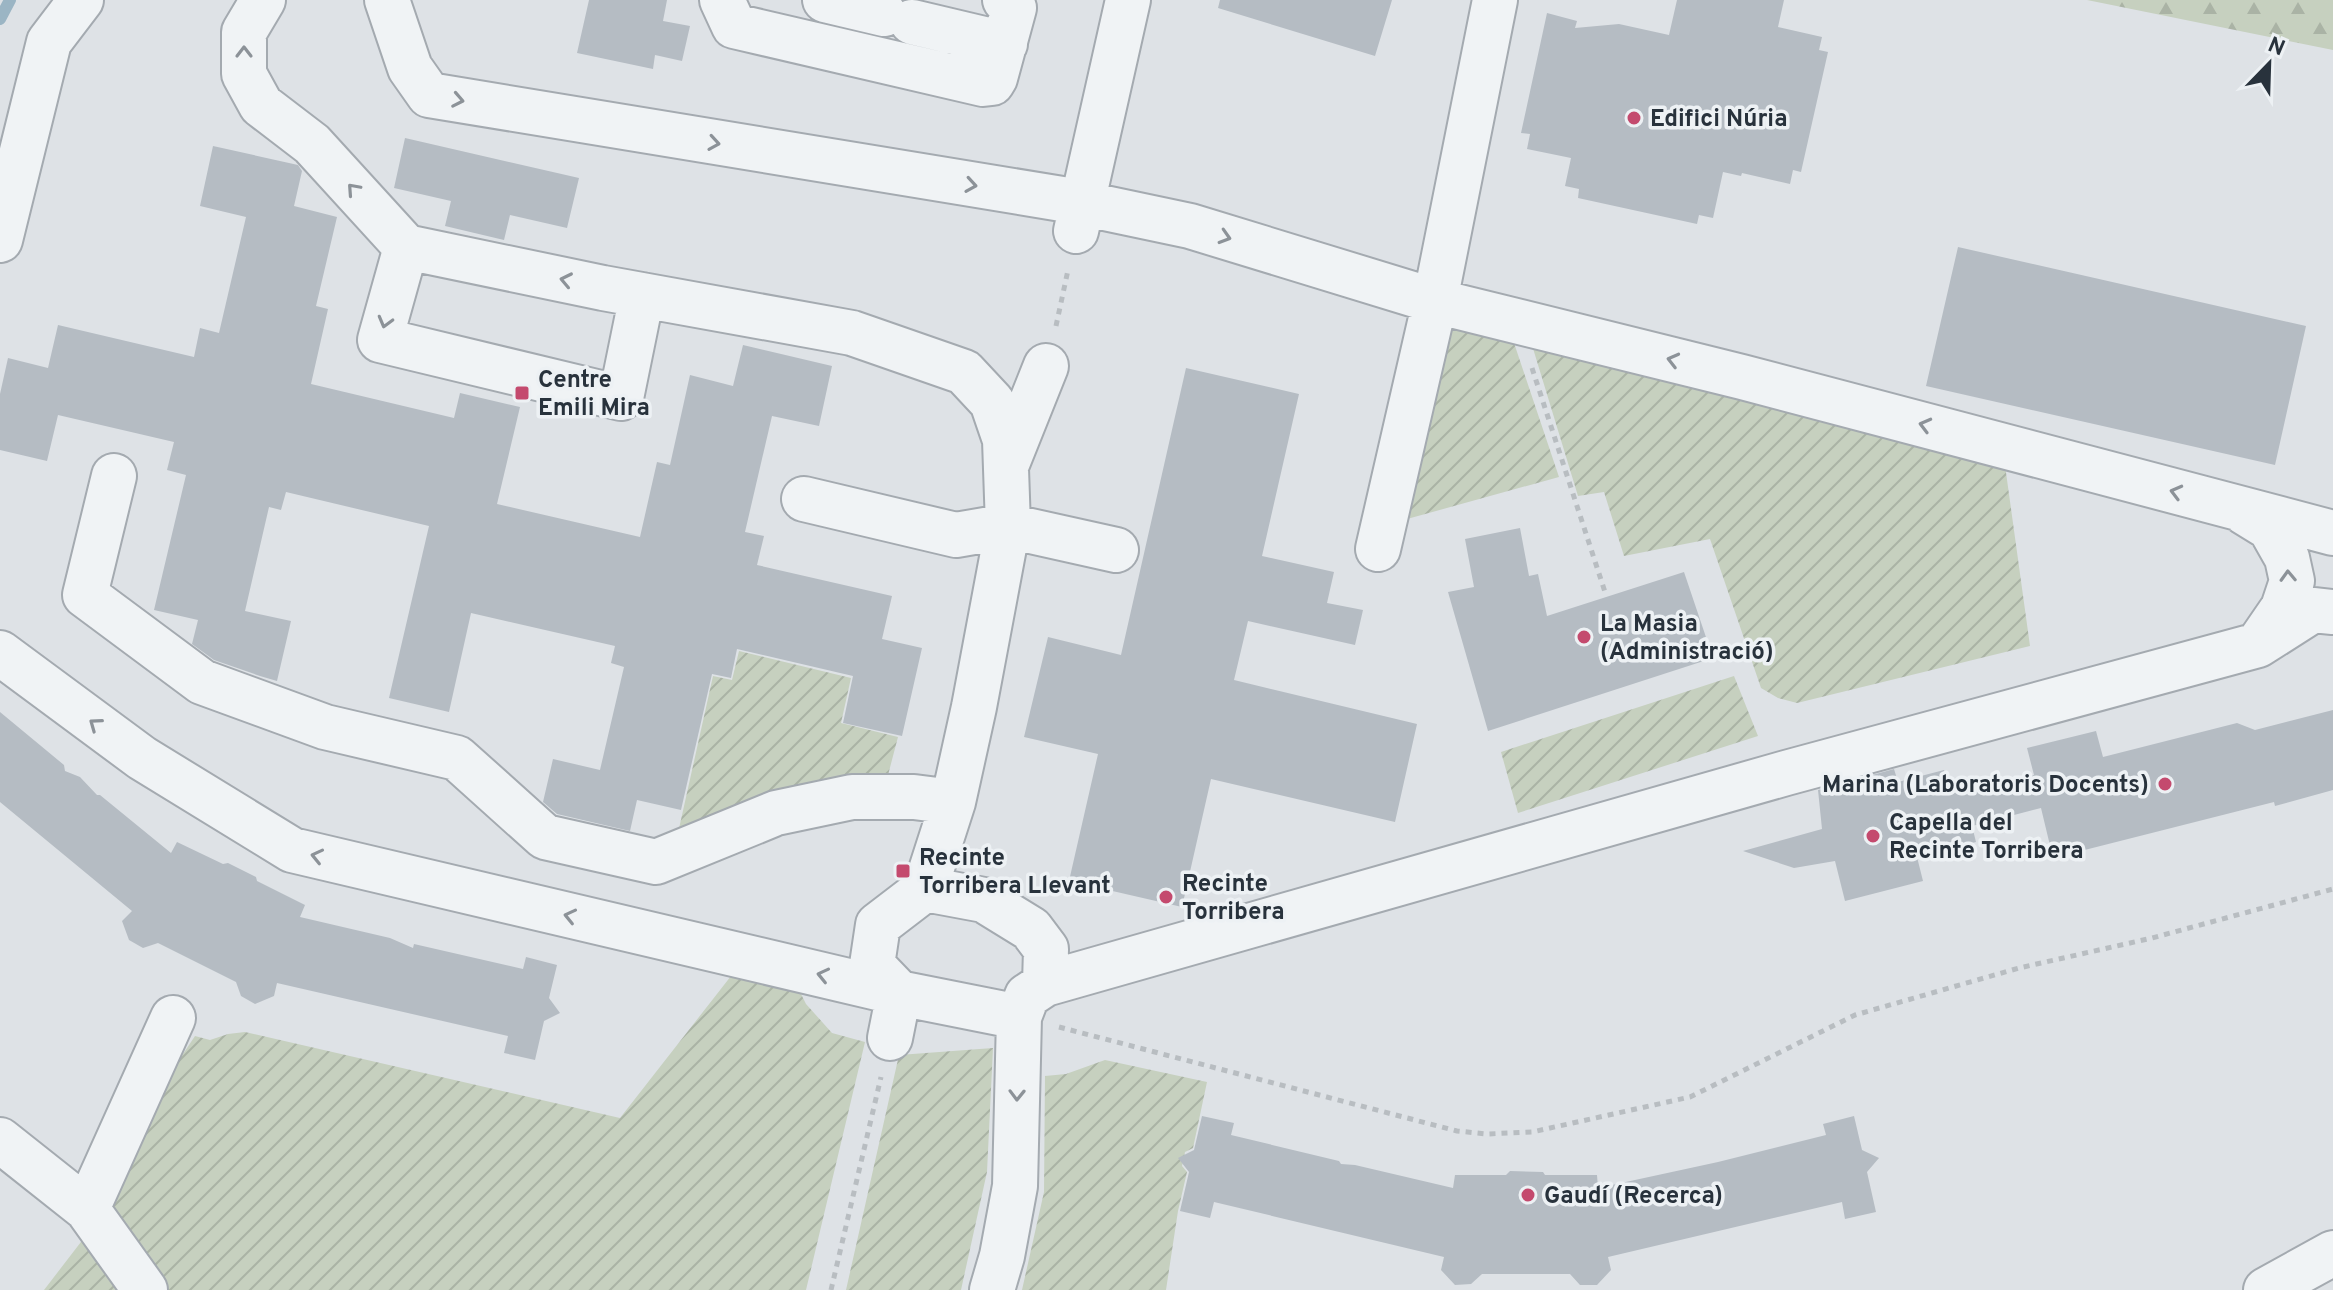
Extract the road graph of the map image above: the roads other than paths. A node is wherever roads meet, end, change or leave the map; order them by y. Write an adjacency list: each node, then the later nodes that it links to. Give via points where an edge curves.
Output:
1 (81, 0): 16 (lane, via 49,42)
2 (263, 0): 17 (lane, one-way to 2, via 312,144 261,105 244,74 244,32)
3 (387, 0): 12 (lane)
4 (411, 0): 12 (lane)
5 (722, 0): 10 (lane, via 734,26)
6 (824, 0): 11 (lane); 13 (lane)
7 (1005, 0): 14 (lane, via 1014,8)
8 (1128, 0): 15 (lane)
9 (1495, 0): 19 (lane)
10 (772, 17): 13 (lane)
11 (911, 21): 13 (lane); 14 (lane); 14 (lane, via 941,74 992,83)
12 (402, 42): 15 (lane, one-way to 15, via 410,68 429,95)
13 (811, 44)
14 (1005, 44)
15 (1080, 218): 19 (lane, one-way to 19, via 1190,226)
16 (0, 240)
17 (406, 247): 18 (lane, one-way to 17); 18 (lane, one-way to 18, via 380,340 621,398)
18 (642, 295): 21 (lane, via 852,333 964,372 992,402 1005,440)
19 (1435, 301): 24 (lane, one-way to 19); 27 (lane)
20 (1046, 366): 21 (lane)
21 (1006, 466): 25 (lane)
22 (114, 476): 32 (lane, via 85,595 202,682 325,727 457,758 545,837 656,862 776,813 852,797)
23 (804, 499): 25 (lane, via 956,535)
24 (2240, 509): 26 (lane); 30 (lane, one-way to 24, via 2283,608 2292,581 2287,558 2270,528)
25 (1008, 526): 28 (lane); 32 (lane)
26 (2333, 533)
27 (1378, 549)
28 (1116, 550)
29 (2333, 612): 30 (lane, via 2313,610)
30 (2258, 645): 35 (lane, via 1786,773)
31 (0, 653): 34 (lane, one-way to 31, via 292,850 142,758)
32 (953, 802): 33 (lane)
33 (925, 889): 34 (lane, via 878,925 872,965); 35 (lane, via 984,900 1031,929 1046,949)
34 (899, 993): 35 (lane); 37 (lane)
35 (1032, 1000): 42 (lane, one-way to 42, via 1015,1186)
36 (173, 1018): 39 (lane)
37 (890, 1038)
38 (0, 1140): 39 (lane)
39 (87, 1209): 41 (lane)
40 (2333, 1253): 43 (lane)
41 (145, 1290)
42 (992, 1290)
43 (2266, 1290)

